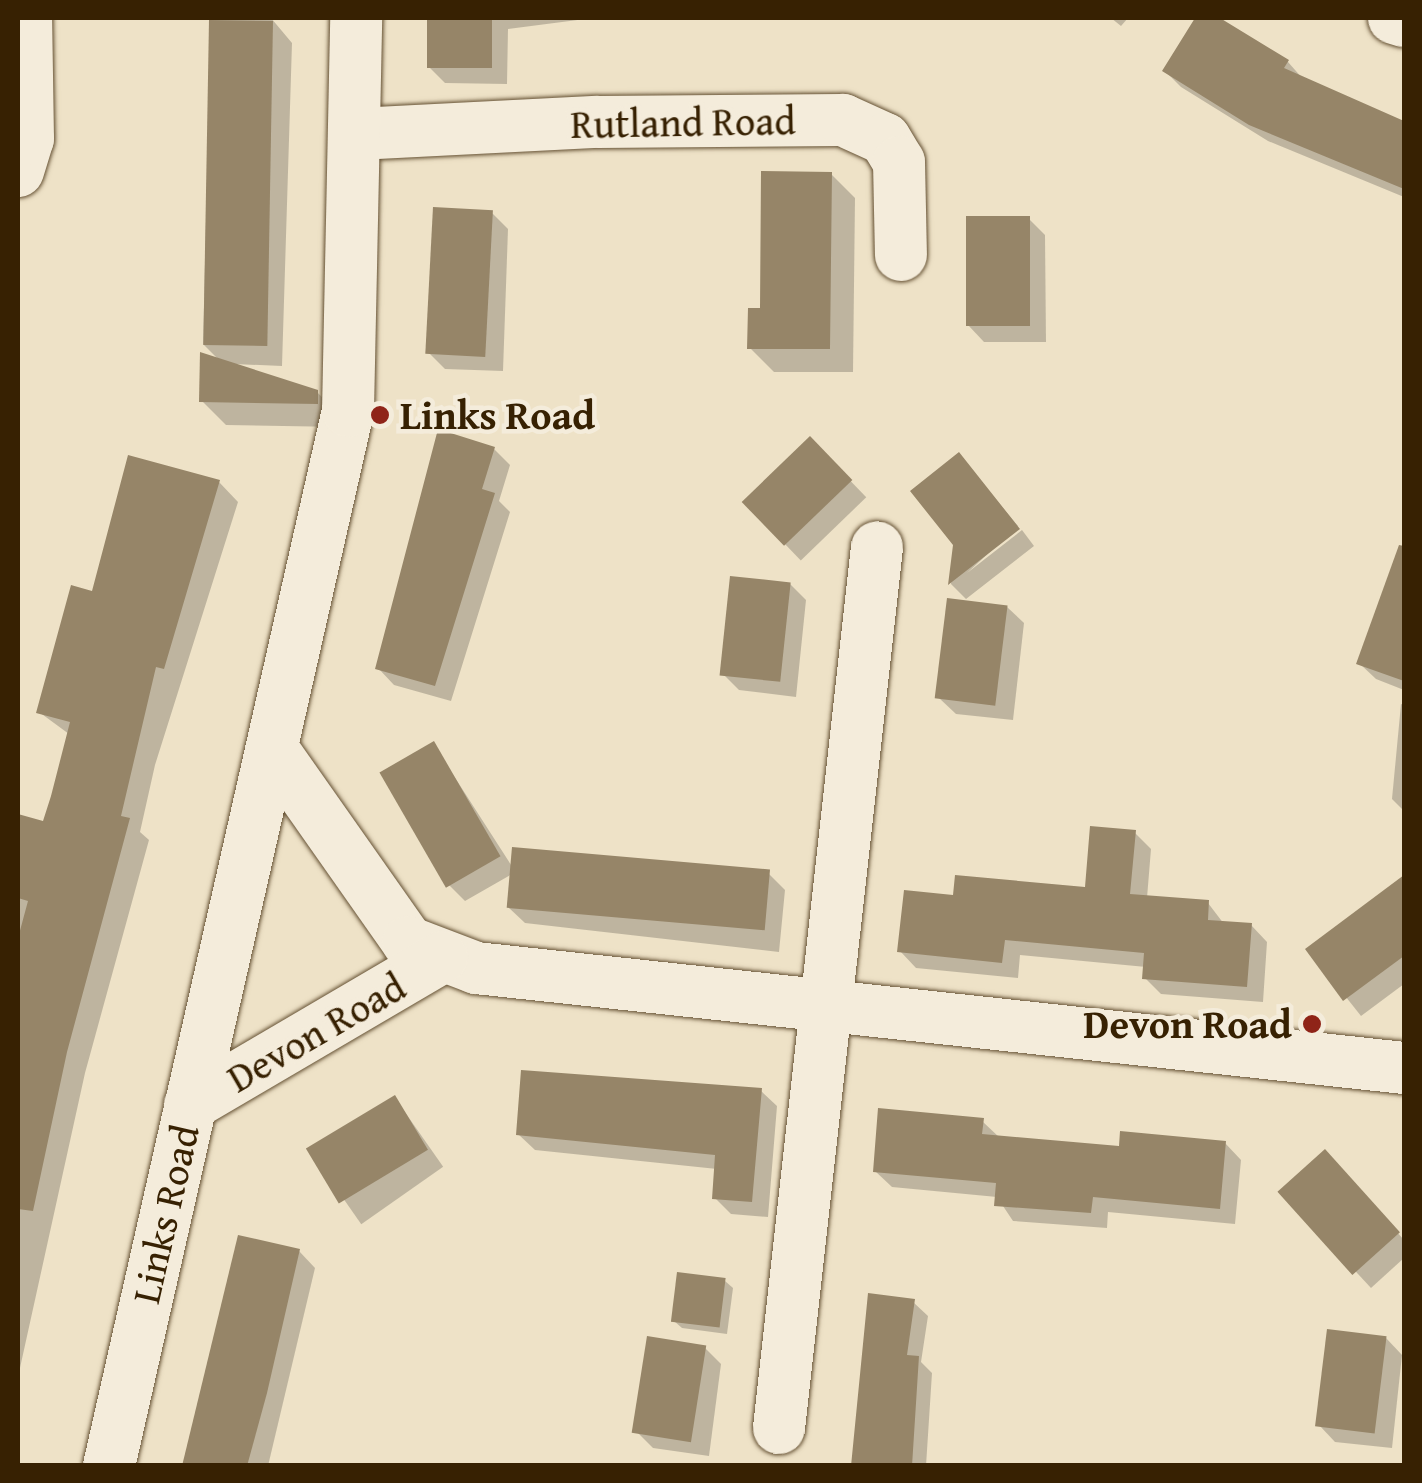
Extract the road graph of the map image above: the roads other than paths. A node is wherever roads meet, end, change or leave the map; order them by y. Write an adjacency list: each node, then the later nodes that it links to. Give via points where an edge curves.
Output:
1 (26, 18): 6 (street, via 28,138)
2 (356, 18): 5 (street, Links Road)
3 (1394, 18): 4 (street)
4 (1404, 22)
5 (357, 134): 7 (street, Rutland Road, via 598,122 844,120 886,139 899,162); 9 (street, Links Road, via 348,411)
6 (18, 170)
7 (901, 255)
8 (877, 547): 11 (street)
9 (273, 750): 10 (street, Devon Road, via 390,920 408,942); 13 (street, Links Road)
10 (442, 957): 11 (street, Devon Road, via 476,968); 13 (street, Devon Road)
11 (828, 1002): 12 (street, Devon Road); 14 (street)
12 (1404, 1068)
13 (190, 1106): 15 (street, Links Road)
14 (780, 1428)
15 (109, 1466)

